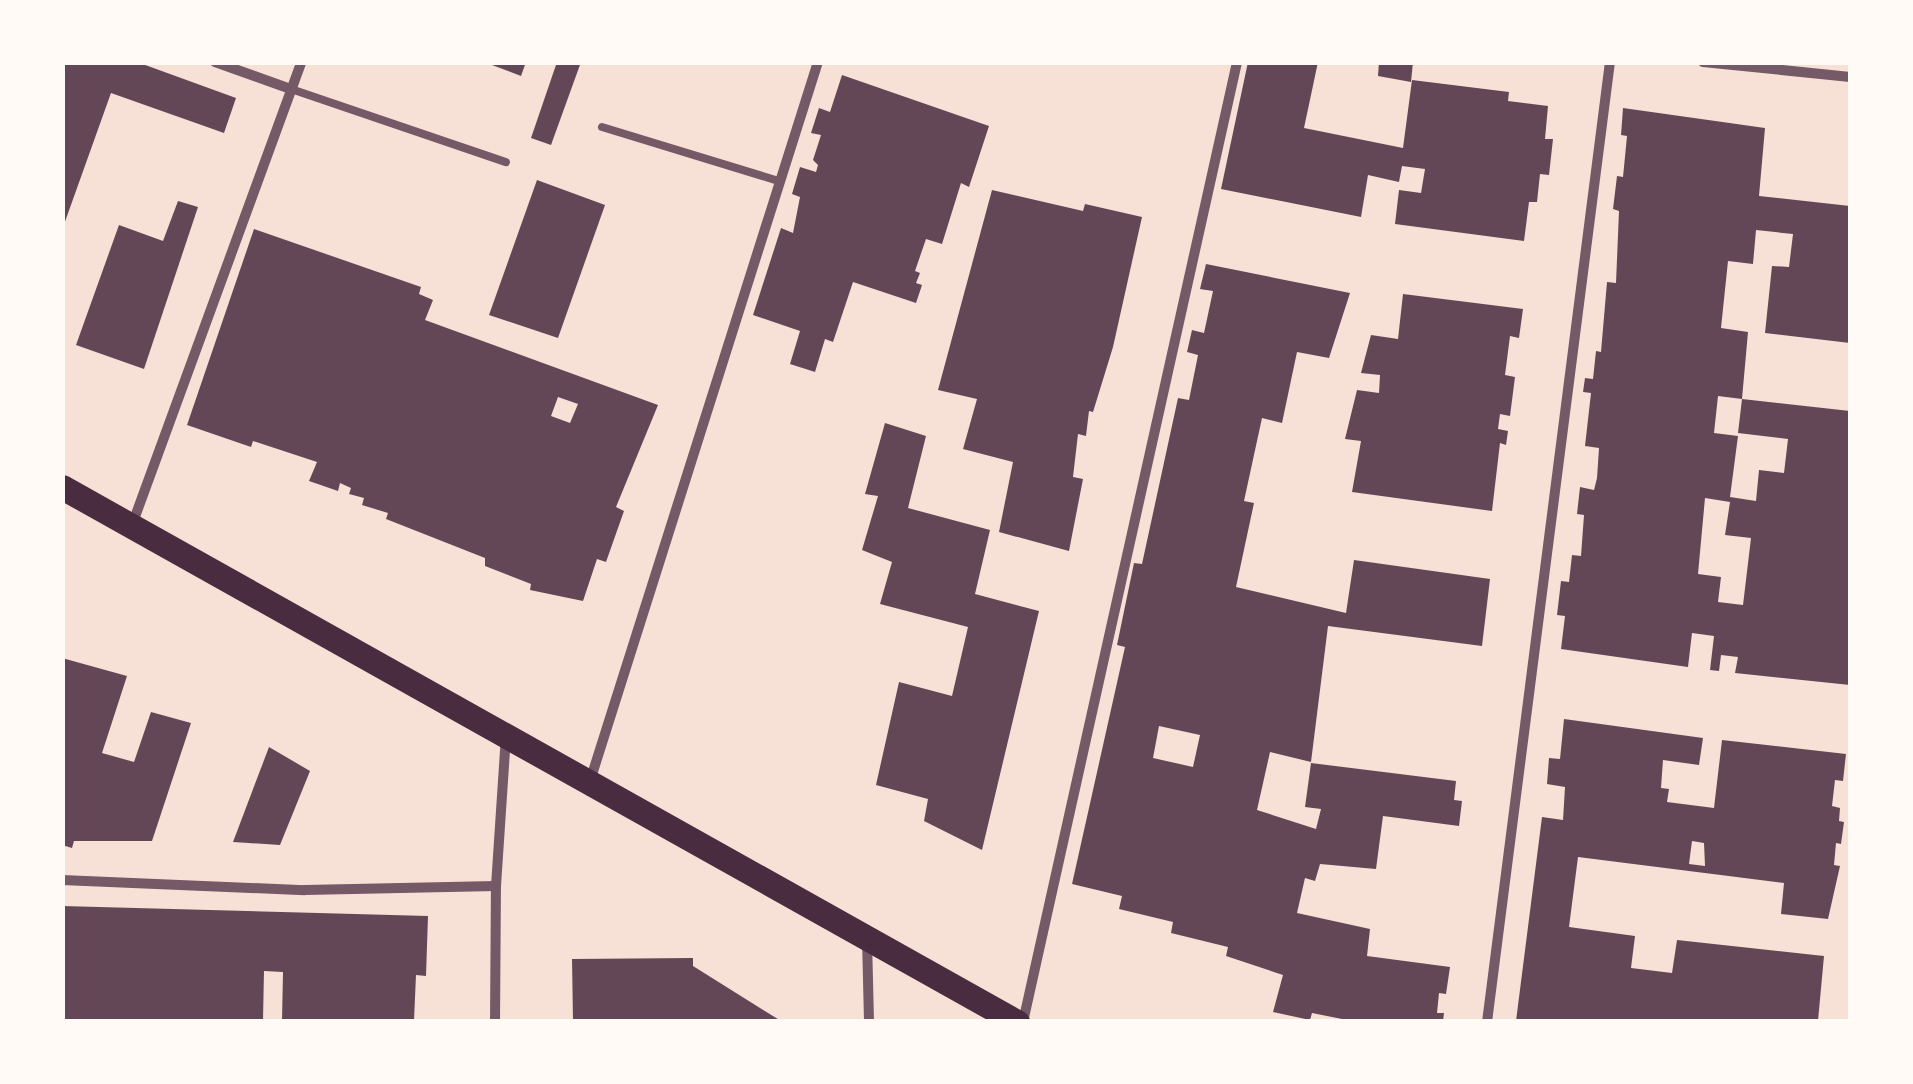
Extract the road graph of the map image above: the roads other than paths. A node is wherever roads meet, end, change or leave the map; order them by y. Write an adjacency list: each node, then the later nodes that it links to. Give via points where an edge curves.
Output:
1 (215, 62): 8 (street)
2 (301, 62): 8 (street)
3 (818, 62): 11 (street)
4 (1237, 62): 21 (street)
5 (1610, 62): 22 (street)
6 (1703, 62): 7 (street)
7 (1850, 77)
8 (291, 89): 10 (lane); 13 (street)
9 (602, 127): 11 (lane)
10 (506, 162)
11 (780, 182): 15 (street)
12 (62, 486): 13 (main road)
13 (132, 526): 14 (main road)
14 (506, 735): 15 (main road); 17 (street)
15 (590, 782): 18 (main road)
16 (62, 880): 17 (street, via 305,890)
17 (496, 886): 19 (street)
18 (867, 938): 20 (street); 21 (main road)
19 (495, 1022)
20 (869, 1022)
21 (1020, 1022)
22 (1487, 1022)

